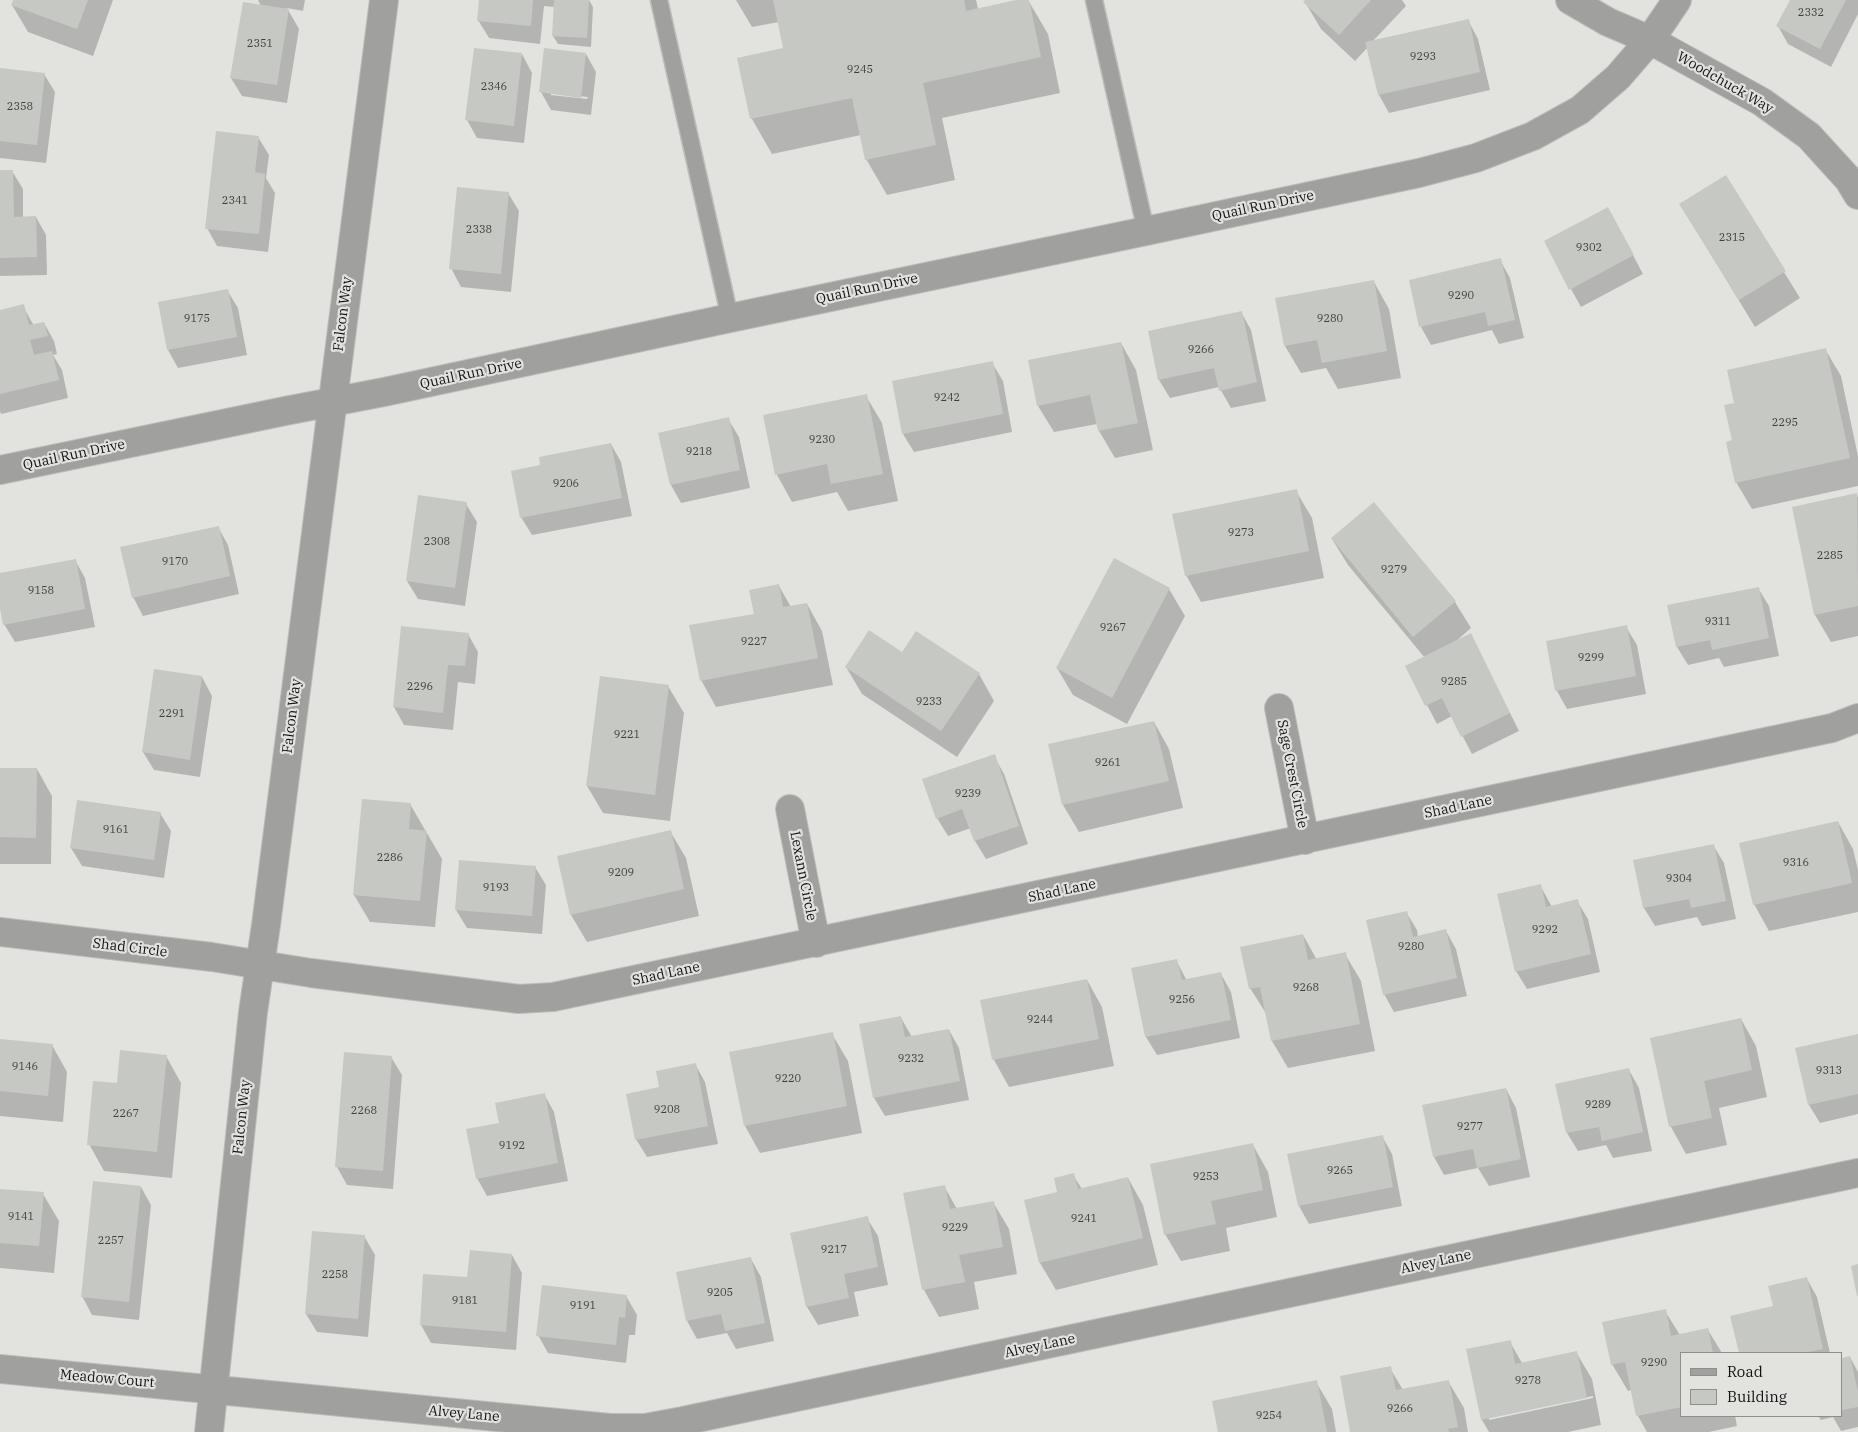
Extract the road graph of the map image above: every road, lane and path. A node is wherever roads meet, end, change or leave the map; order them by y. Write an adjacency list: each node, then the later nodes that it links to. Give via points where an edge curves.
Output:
1 (384, 0): 10 (street, Falcon Way)
2 (658, 0): 9 (lane)
3 (1094, 0): 8 (lane)
4 (1570, 0): 6 (street, Woodchuck Way, via 1608,22)
5 (1677, 0): 6 (street, Quail Run Drive)
6 (1650, 40): 7 (street, Woodchuck Way, via 1762,102 1809,136); 8 (street, Quail Run Drive, via 1618,76 1580,110 1532,136 1484,155 1419,173)
7 (1858, 195)
8 (1146, 231): 9 (street, Quail Run Drive)
9 (730, 318): 10 (street, Quail Run Drive)
10 (332, 402): 11 (street, Quail Run Drive); 18 (street, Falcon Way)
11 (0, 470)
12 (1279, 708): 15 (street, Sage Crest Circle)
13 (1858, 718): 15 (street, Shad Lane, via 1824,730)
14 (790, 809): 17 (street, Lexann Circle)
15 (1305, 840): 17 (street, Shad Lane)
16 (0, 932): 18 (street, Shad Circle)
17 (816, 943): 18 (street, Shad Lane, via 587,991 519,999)
18 (261, 964): 21 (street, Falcon Way, via 253,1012)
19 (1858, 1173): 21 (street, Alvey Lane, via 645,1428 610,1428)
20 (0, 1369): 21 (street, Meadow Court)
21 (214, 1389): 22 (street, Falcon Way)
22 (209, 1432)

